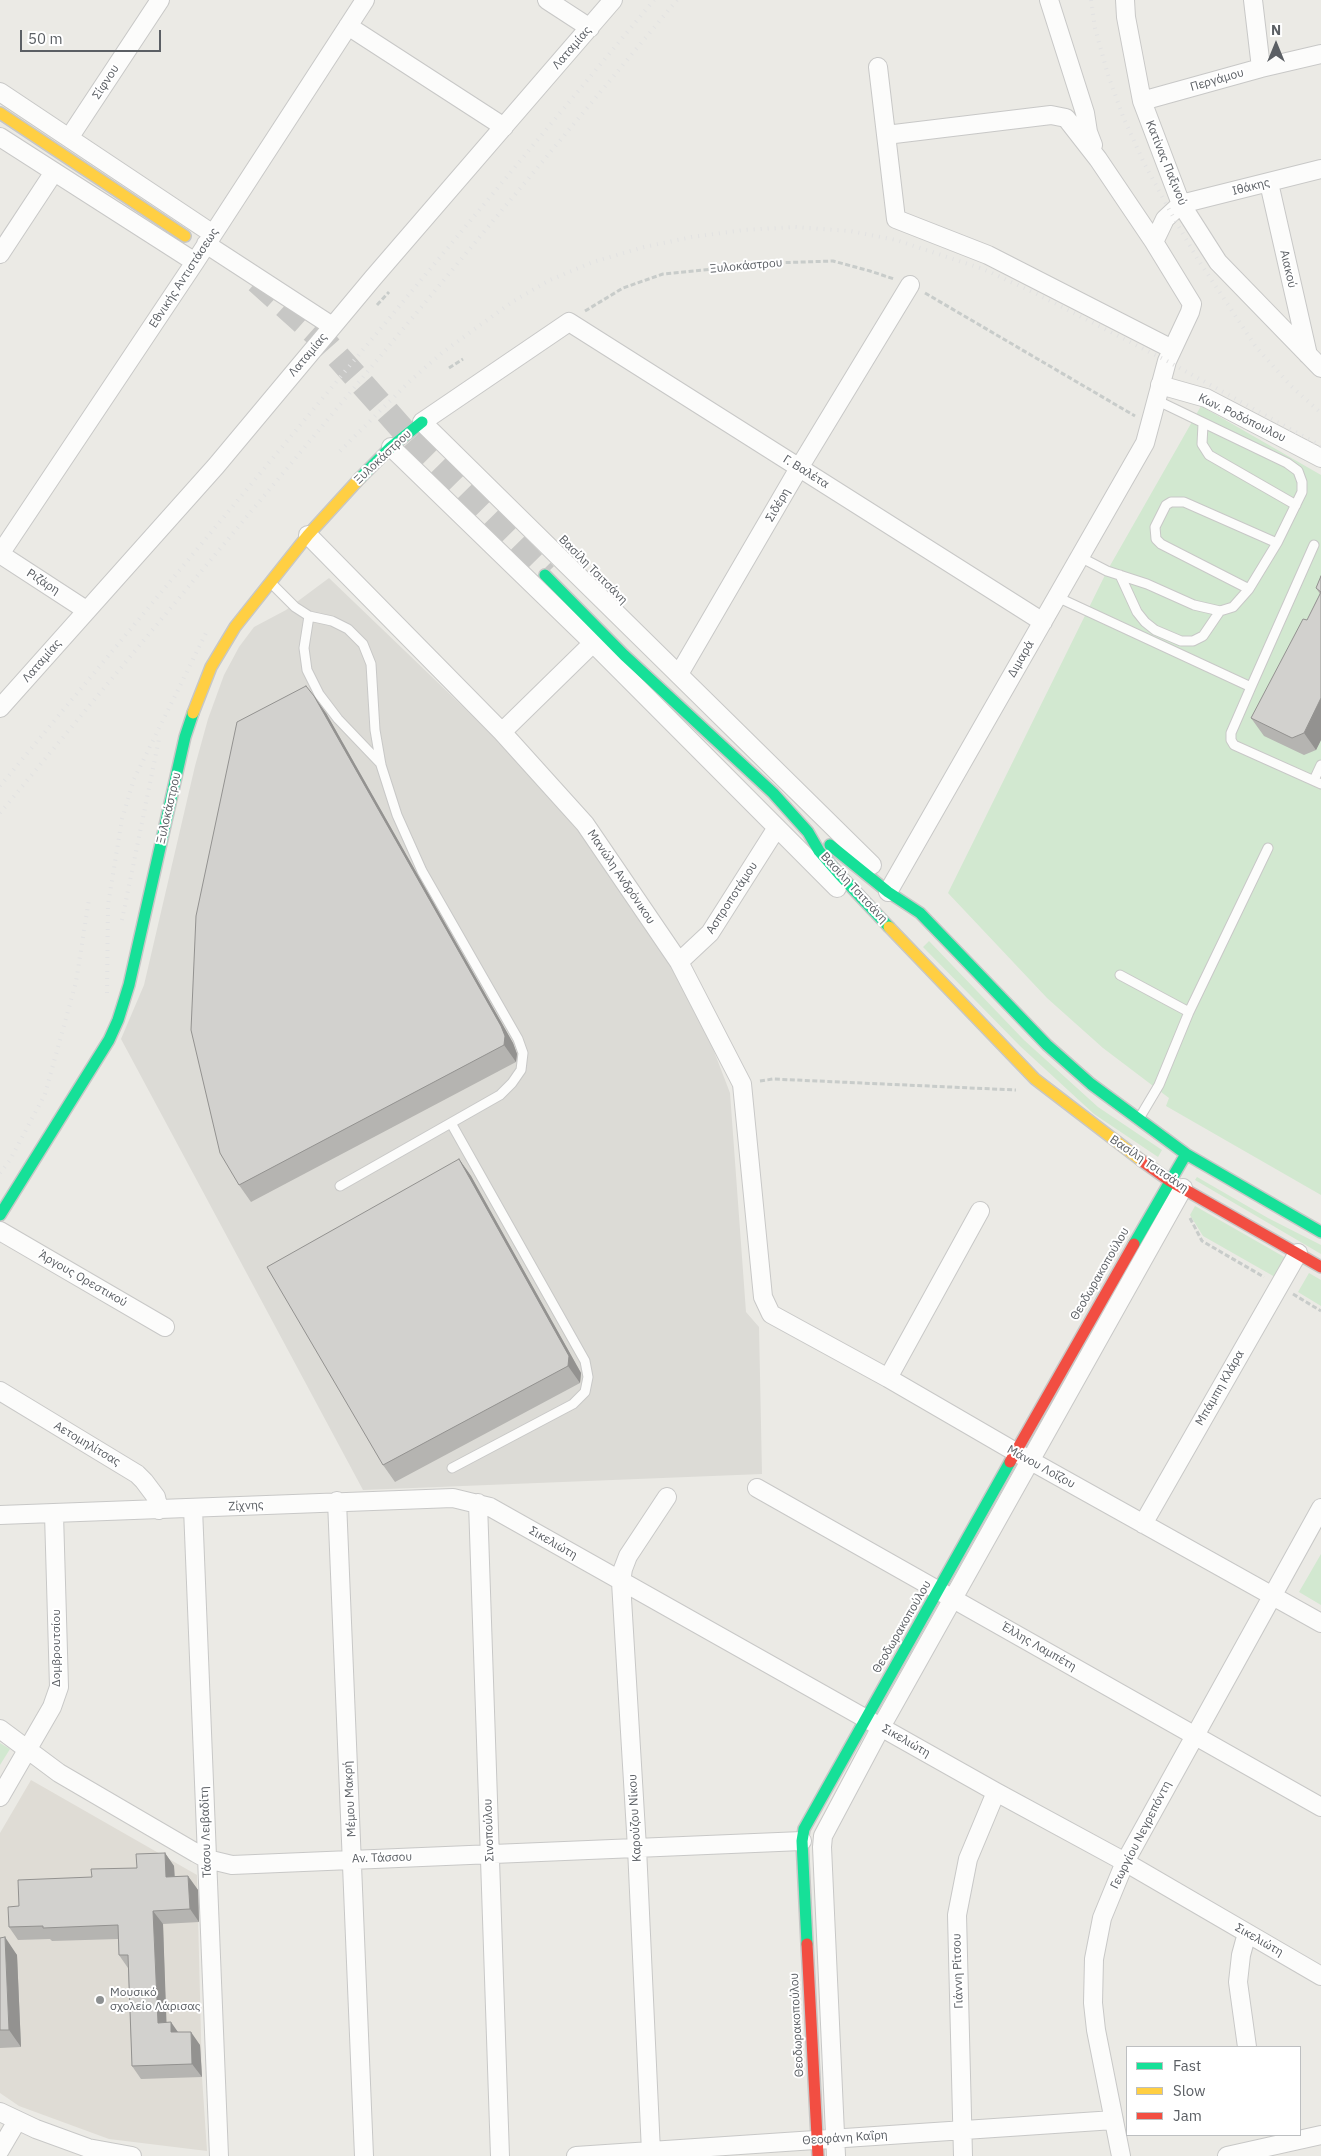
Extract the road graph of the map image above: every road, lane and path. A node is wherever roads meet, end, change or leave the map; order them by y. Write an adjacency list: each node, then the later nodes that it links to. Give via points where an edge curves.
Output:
1 (160, 0): 19 (street, Σίφνου)
2 (365, 0): 8 (street, Εθνικής Αντιστάσεως)
3 (547, 0): 9 (street)
4 (613, 0): 9 (street, Λαταμίας)
5 (1049, 0): 20 (street)
6 (1125, 0): 14 (street, Κατίνας Παξινού)
7 (1253, 0): 12 (street)
8 (348, 26): 16 (street); 26 (street, Εθνικής Αντιστάσεως)
9 (590, 28): 16 (street, Λαταμίας)
10 (1321, 54): 12 (street, Περγάμου)
11 (878, 67): 17 (street)
12 (1262, 68): 14 (street, Περγάμου)
13 (0, 92): 19 (street)
14 (1142, 101): 24 (street, Κατίνας Παξινού)
15 (0, 113): 25 (street)
16 (504, 127): 34 (street, Λαταμίας)
17 (886, 135): 20 (street, via 1051,115 1066,118); 35 (street, via 896,219 988,255)
18 (0, 137): 22 (street)
19 (69, 138): 26 (street)
20 (1098, 159): 27 (street)
21 (1321, 169): 23 (street, Ιθάκης)
22 (54, 172): 28 (street); 29 (street)
23 (1268, 183): 24 (street, Ιθάκης); 36 (street, Αιακού)
24 (1180, 204): 27 (street, via 1165,219); 36 (street, Κατίνας Παξινού, via 1218,262)
25 (185, 236)
26 (210, 239): 29 (street, Εθνικής Αντιστάσεως); 34 (street)
27 (1154, 242): 35 (street, Διμαρά, via 1192,304)
28 (0, 254)
29 (195, 262): 51 (street, Εθνικής Αντιστάσεως)
30 (910, 285): 33 (path, Ξυλοκάστρου, via 833,262 774,263 663,274 623,288); 43 (path, Ξυλοκάστρου); 46 (street, Σιδέρη)
31 (389, 292): 32 (path)
32 (377, 305)
33 (569, 322): 41 (street, Ξυλοκάστρου); 46 (street, Γ. Βαλέτα)
34 (332, 326): 58 (street, Λαταμίας, via 216,466)
35 (1172, 349): 40 (street, Διμαρά)
36 (1308, 354): 39 (street, Κατίνας Παξινού)
37 (463, 359): 38 (path)
38 (449, 368)
39 (1321, 368)
40 (1158, 393): 42 (lane); 43 (street, Διμαρά); 45 (street, Κων. Ροδόπουλου, via 1206,398)
41 (422, 422): 44 (street, Ξυλοκάστρου); 63 (street, Βασίλη Τσιτσάνη)
42 (1203, 424): 47 (lane, via 1202,444 1209,455); 47 (lane, via 1288,463 1298,471 1302,492)
43 (1151, 426): 52 (street, Διμαρά, via 1134,465)
44 (391, 447): 48 (street, Ξυλοκάστρου); 62 (street)
45 (1321, 458)
46 (799, 468): 61 (street, Γ. Βαλέτα); 63 (street, Σιδέρη)
47 (1296, 506): 49 (lane)
48 (308, 535): 55 (street, Ξυλοκάστρου); 66 (street, Μανώλη Ανδρόνικου)
49 (1276, 543): 56 (lane); 56 (lane, via 1184,502 1171,502 1166,506 1155,527 1156,539 1161,544)
50 (1314, 545): 64 (lane)
51 (0, 554): 58 (street, Ριζάρη)
52 (1080, 557): 54 (lane); 57 (street, Διμαρά)
53 (545, 575): 71 (street, via 624,655 773,794)
54 (1120, 575): 59 (lane, via 1194,605); 59 (lane, via 1145,622 1181,641 1193,641 1203,636)
55 (269, 582): 60 (lane); 86 (street, Ξυλοκάστρου, via 221,648 194,708 118,1020 109,1040)
56 (1249, 589): 59 (lane, via 1233,607)
57 (1057, 597): 61 (street, Διμαρά); 64 (lane)
58 (86, 610): 65 (street, Λαταμίας)
59 (1220, 611)
60 (309, 616): 67 (lane, via 304,648 307,670 324,700); 67 (lane, via 348,629 363,644 370,664 375,730)
61 (1043, 622): 73 (street, Διμαρά)
62 (593, 643): 66 (street); 70 (street)
63 (679, 674): 73 (street, Βασίλη Τσιτσάνη)
64 (1251, 687): 69 (lane, via 1231,733 1234,745)
65 (0, 708)
66 (502, 732): 75 (street, Μανώλη Ανδρόνικου, via 585,824)
67 (382, 765): 81 (lane, via 396,815 422,871 523,1053 521,1070 500,1095)
68 (1321, 765): 69 (lane)
69 (1318, 782)
70 (776, 829): 74 (street, via 840,891); 75 (street, Ασπροποτάμου, via 710,933)
71 (808, 832): 73 (street, Βασίλη Τσιτσάνη); 74 (street, Βασίλη Τσιτσάνη, via 819,851)
72 (1268, 848): 77 (lane)
73 (891, 887): 80 (street, Βασίλη Τσιτσάνη, via 938,930 1069,1066)
74 (870, 906): 83 (street, Βασίλη Τσιτσάνη, via 1035,1079)
75 (679, 962): 78 (street, Μανώλη Ανδρόνικου)
76 (1120, 975): 77 (lane)
77 (1189, 1012): 80 (lane, via 1159,1085)
78 (742, 1084): 79 (path, via 773,1079); 91 (street, Μανώλη Ανδρόνικου)
79 (1024, 1090)
80 (1138, 1120): 82 (street, Βασίλη Τσιτσάνη)
81 (450, 1123): 84 (lane); 97 (lane, via 585,1361 588,1377 584,1392 573,1404)
82 (1186, 1154): 83 (street, Θεοδωρακοπούλου); 88 (street, Βασίλη Τσιτσάνη)
83 (1176, 1184): 89 (street, Βασίλη Τσιτσάνη); 95 (street, Θεοδωρακοπούλου); 96 (street)
84 (340, 1186)
85 (980, 1211): 93 (street)
86 (0, 1215)
87 (0, 1231): 92 (street, Άργους Ορεστικού)
88 (1321, 1232)
89 (1298, 1254): 90 (street, Βασίλη Τσιτσάνη); 107 (street, Μπάμπη Κλάρα)
90 (1321, 1267)
91 (766, 1306): 93 (street, Μάνου Λοΐζου, via 778,1319)
92 (165, 1327)
93 (888, 1378): 95 (street, Μάνου Λοΐζου)
94 (0, 1391): 104 (street, Αετομηλίτσας, via 137,1474 156,1497)
95 (1015, 1452): 96 (street, Μάνου Λοΐζου); 109 (street, Θεοδωρακοπούλου)
96 (1031, 1461): 107 (street, Μάνου Λοΐζου); 111 (street)
97 (452, 1468)
98 (757, 1488): 109 (street, Έλλης Λαμπέτη)
99 (667, 1496): 108 (street, Καρούζου Νίκου, via 628,1556)
100 (336, 1501): 101 (street, Ζίχνης, via 453,1498); 102 (street, Ζίχνης); 125 (street, Μέμου Μακρή)
101 (484, 1505): 108 (street, Σικελιώτη); 123 (street, Σινοπούλου)
102 (193, 1508): 104 (street, Ζίχνης); 124 (street, Τάσου Λειβαδίτη)
103 (1321, 1508): 110 (street, Γεωργίου Νεγρεπόντη)
104 (159, 1510): 105 (street, Ζίχνης)
105 (54, 1514): 106 (street, Ζίχνης); 117 (street, Δομβρουτσίου, via 59,1687)
106 (0, 1515)
107 (1143, 1524): 110 (street, Μάνου Λοΐζου)
108 (621, 1582): 113 (street, Σικελιώτη); 122 (street, Καρούζου Νίκου)
109 (938, 1591): 111 (street, Έλλης Λαμπέτη); 113 (street, Θεοδωρακοπούλου)
110 (1271, 1596): 112 (street, Μάνου Λοΐζου); 116 (street, Γεωργίου Νεγρεπόντη)
111 (954, 1599): 114 (street); 116 (street, Έλλης Λαμπέτη)
112 (1321, 1623)
113 (866, 1718): 114 (street, Σικελιώτη); 121 (street, Θεοδωρακοπούλου, via 804,1829)
114 (881, 1727): 118 (street, Σικελιώτη); 136 (street, via 827,1828 822,1847)
115 (0, 1730): 117 (street, Αν. Τάσσου)
116 (1194, 1736): 120 (street, Έλλης Λαμπέτη); 126 (street, Γεωργίου Νεγρεπόντη)
117 (28, 1749): 119 (street, Δομβρουτσίου); 124 (street, Αν. Τάσσου, via 59,1772)
118 (996, 1792): 126 (street, Σικελιώτη); 133 (street, Γιάννη Ρίτσου, via 968,1859 957,1915)
119 (0, 1797)
120 (1321, 1807)
121 (802, 1841): 122 (street, Αν. Τάσσου); 137 (street, Θεοδωρακοπούλου)
122 (637, 1848): 123 (street, Αν. Τάσσου); 139 (street, Καρούζου Νίκου)
123 (490, 1854): 125 (street, Αν. Τάσσου); 144 (street, Σινοπούλου)
124 (207, 1859): 125 (street, Αν. Τάσσου, via 232,1865); 142 (street, Τάσου Λειβαδίτη)
125 (352, 1859): 143 (street, Μέμου Μακρή)
126 (1125, 1862): 127 (street, Σικελιώτη); 131 (street, Γεωργίου Νεγρεπόντη, via 1102,1918 1093,1972 1096,2030)
127 (1247, 1933): 128 (street, Σικελιώτη); 129 (street, via 1238,1982)
128 (1321, 1976)
129 (1247, 2046)
130 (0, 2112): 132 (street)
131 (1114, 2120): 133 (street, Θεοφάνη Καΐρη); 147 (street, Γεωργίου Νεγρεπόντη)
132 (17, 2121): 138 (street); 140 (street)
133 (962, 2130): 136 (street, Θεοφάνη Καΐρη); 146 (street, Γιάννη Ρίτσου)
134 (1321, 2135): 135 (street)
135 (1263, 2146): 148 (street)
136 (836, 2147): 137 (street, Θεοφάνη Καΐρη)
137 (818, 2148): 139 (street, Θεοφάνη Καΐρη)
138 (0, 2150)
139 (646, 2153): 145 (street, Θεοφάνη Καΐρη)
140 (104, 2154): 141 (street)
141 (132, 2156)
142 (219, 2156)
143 (364, 2156)
144 (500, 2156)
145 (576, 2156)
146 (962, 2156)
147 (1121, 2156)
148 (1227, 2156)

